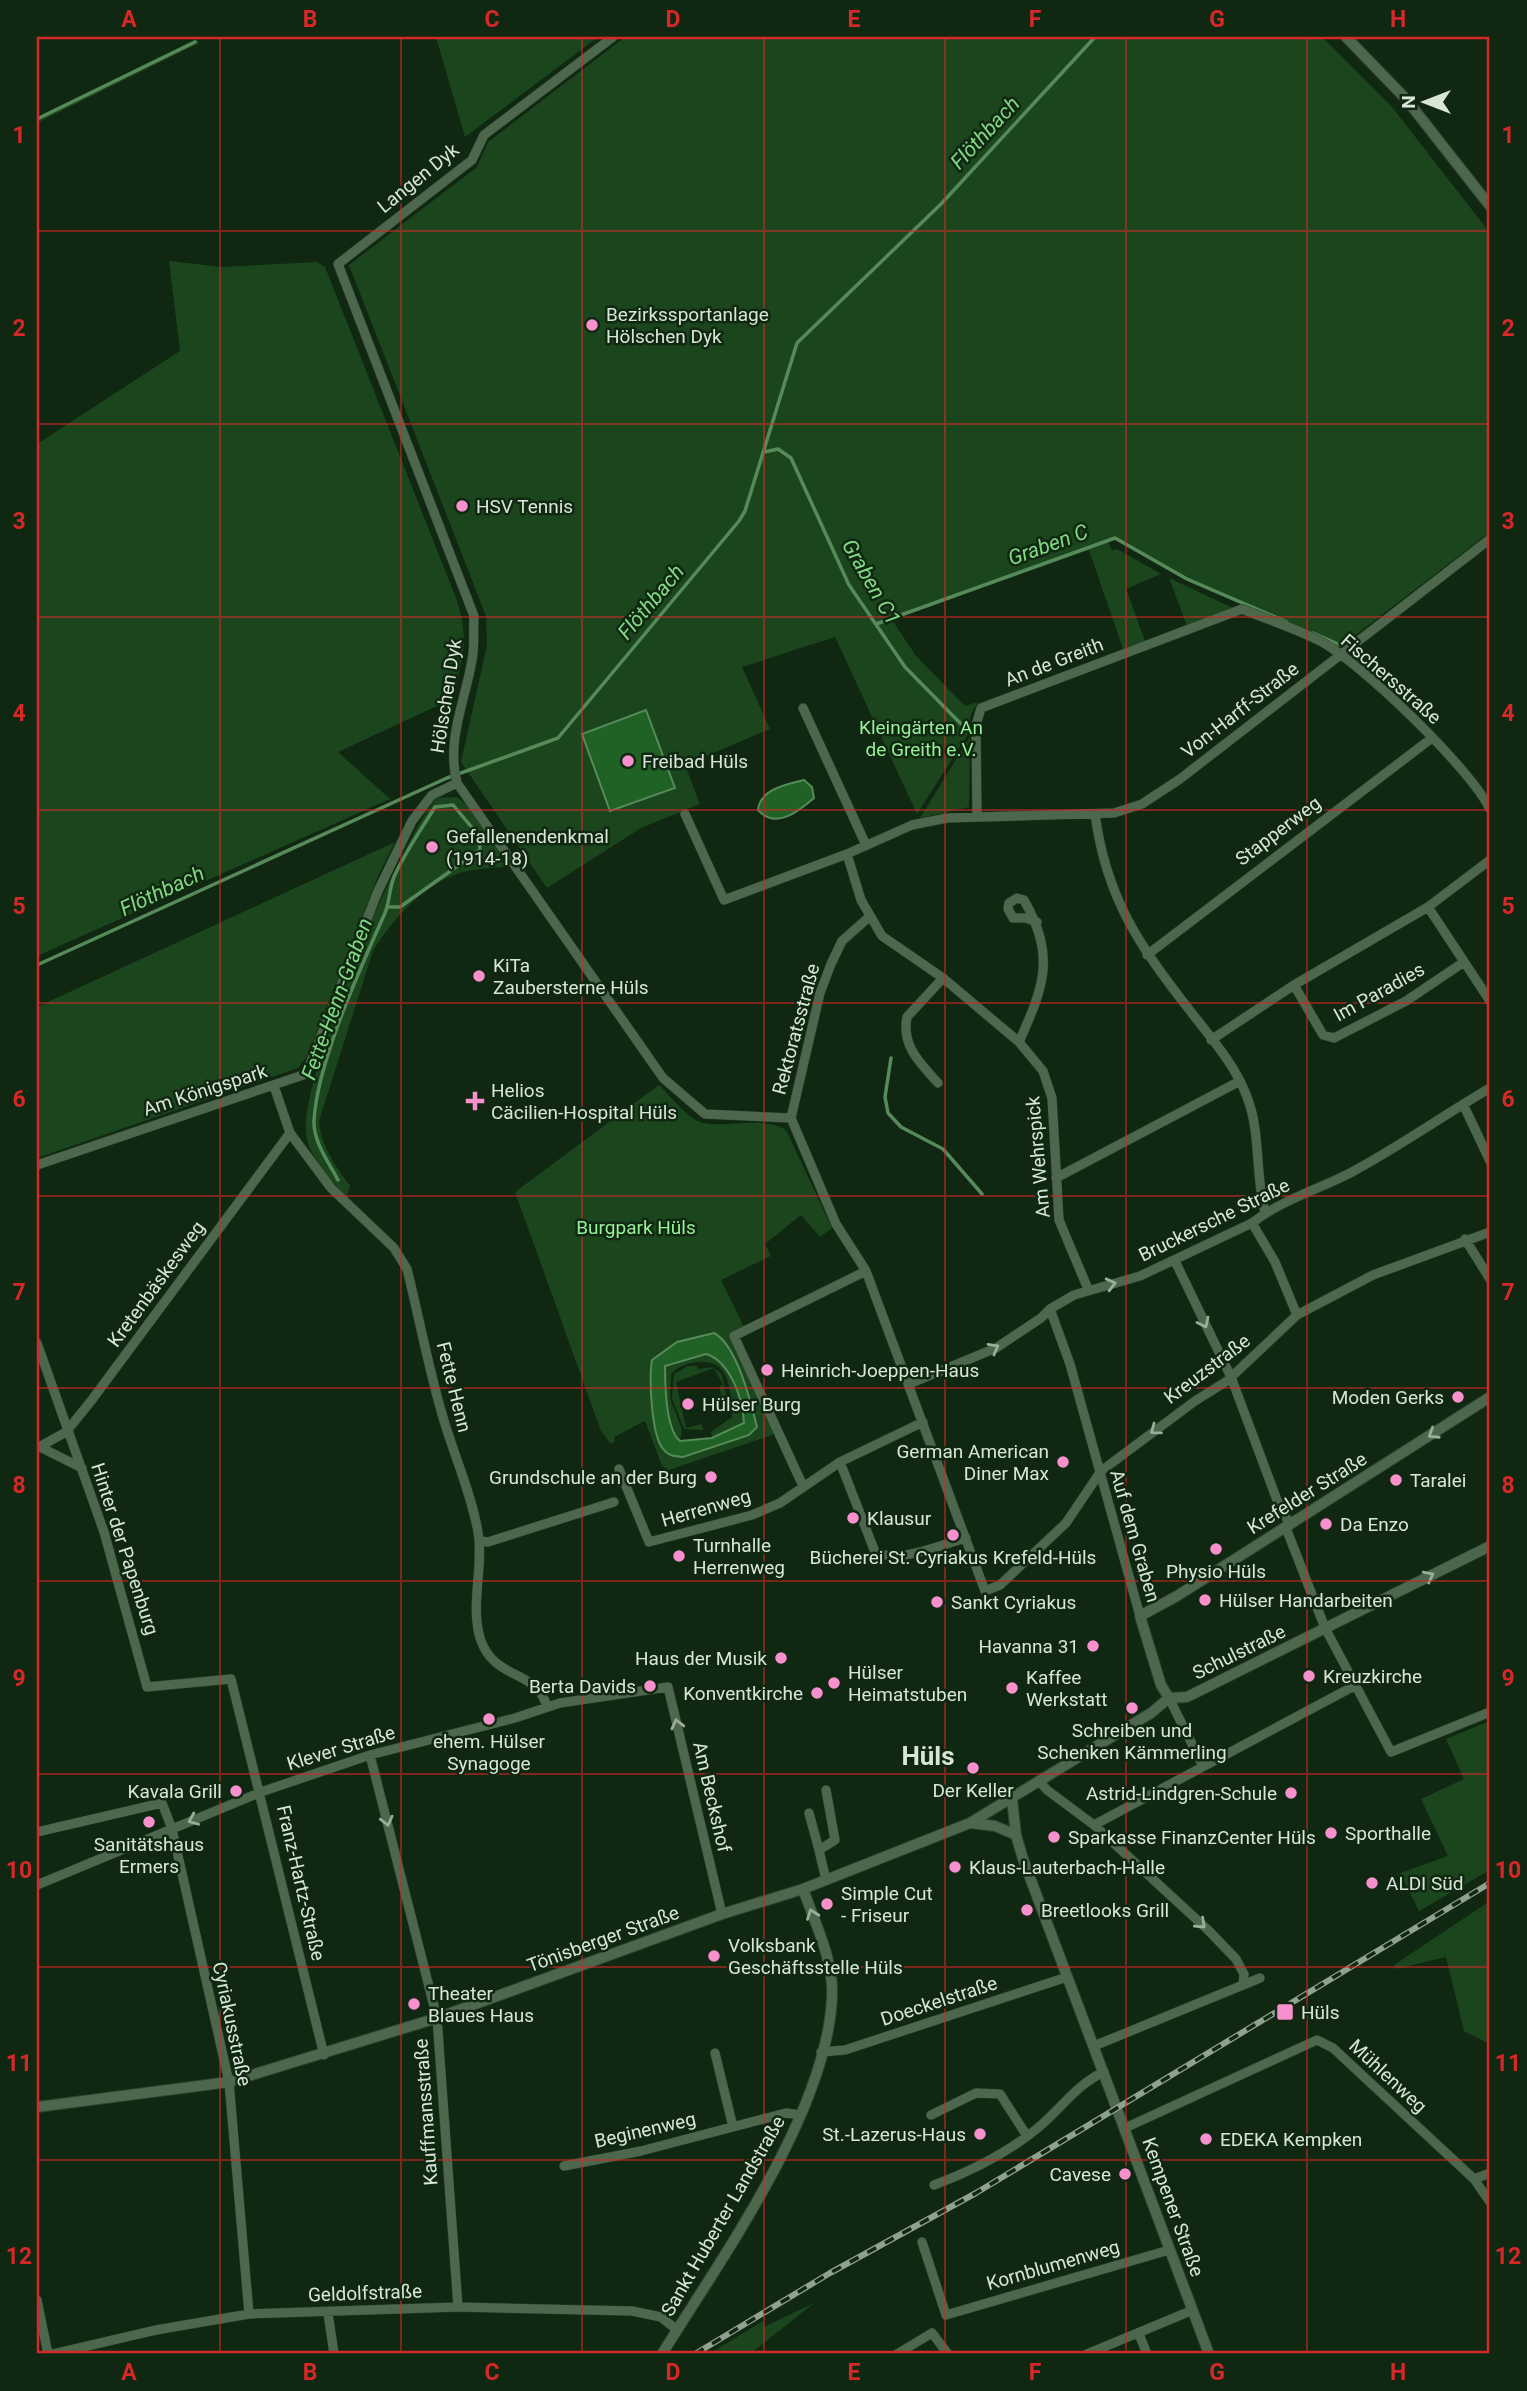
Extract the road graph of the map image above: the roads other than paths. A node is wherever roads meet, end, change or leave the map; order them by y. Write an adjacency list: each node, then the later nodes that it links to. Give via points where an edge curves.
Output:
1 (613, 37): 4 (street, Langen Dyk, via 484,135 472,160)
2 (1346, 37): 3 (street, via 1406,99)
3 (1490, 206)
4 (338, 264): 10 (street, Hölschen Dyk, via 474,616 473,659 456,720 453,769)
5 (1490, 539): 7 (street, Von-Harff-Straße)
6 (1242, 609): 7 (street, Fischersstraße); 15 (street, An de Greith, via 981,708 976,725)
7 (1341, 654): 9 (street, Fischersstraße); 14 (street, Von-Harff-Straße, via 1152,797 1127,810)
8 (803, 708): 16 (street)
9 (1432, 738): 11 (street, Fischersstraße); 22 (street, Stapperweg)
10 (457, 783): 31 (street, Am Königspark, via 432,795 412,821 378,891 306,1074); 34 (street, Hölschen Dyk, via 663,1078 705,1114)
11 (1487, 790): 12 (street, Fischersstraße)
12 (1490, 809)
13 (685, 814): 17 (street, Von-Harff-Straße, via 724,900)
14 (1095, 814): 15 (street, Von-Harff-Straße); 22 (street, via 1104,860 1125,919)
15 (977, 817): 16 (street, Von-Harff-Straße, via 912,825)
16 (866, 845): 17 (street, Von-Harff-Straße)
17 (847, 854): 20 (street, Am Wehrspick)
18 (1490, 860): 19 (street)
19 (1428, 907): 23 (street); 25 (street)
20 (869, 917): 24 (street, Am Wehrspick, via 882,936); 34 (street, Rektoratsstraße, via 842,941 828,974)
21 (1037, 922): 28 (street, via 1044,978)
22 (1147, 955): 27 (street)
23 (1464, 962): 25 (street, Im Paradies, via 1406,1001 1334,1038 1323,1035); 26 (street)
24 (943, 978): 28 (street, Am Wehrspick); 30 (street, via 906,1023 913,1055)
25 (1294, 985): 27 (street)
26 (1490, 1001)
27 (1211, 1040): 29 (street)
28 (1019, 1042): 38 (street, Am Wehrspick, via 1049,1085)
29 (1240, 1081): 38 (street); 39 (street, via 1248,1098)
30 (938, 1083)
31 (275, 1086): 35 (street, Fette Henn); 37 (street, Am Königspark)
32 (1490, 1088): 33 (street, Bruckersche Straße)
33 (1463, 1104): 36 (street); 39 (street, Bruckersche Straße, via 1364,1165)
34 (791, 1118): 44 (street, Rektoratsstraße, via 836,1224)
35 (290, 1133): 54 (street, Kretenbäskesweg); 64 (street, Fette Henn, via 331,1188 394,1248 407,1269 441,1411)
36 (1490, 1161)
37 (37, 1165)
38 (1056, 1178): 46 (street, Am Wehrspick, via 1059,1220)
39 (1265, 1212): 40 (street, Bruckersche Straße)
40 (1252, 1223): 43 (street, Bruckersche Straße); 48 (street, via 1275,1262)
41 (1490, 1232): 42 (street, Kreuzstraße)
42 (1465, 1239): 45 (street); 48 (street, Kreuzstraße, via 1373,1275)
43 (1175, 1261): 46 (street, Bruckersche Straße, one-way to 43); 50 (street, one-way to 50)
44 (866, 1271): 51 (street, Rektoratsstraße); 60 (street, via 734,1336)
45 (1490, 1279)
46 (1088, 1289): 47 (street, Bruckersche Straße)
47 (1050, 1308): 51 (street, Bruckersche Straße, one-way to 47, via 996,1348); 59 (street, Auf dem Graben)
48 (1297, 1315): 50 (street, Kreuzstraße)
49 (38, 1349): 54 (street, Hinter der Papenburg)
50 (1231, 1377): 59 (street, Kreuzstraße, one-way to 59); 62 (street)
51 (909, 1384): 53 (street, Rektoratsstraße)
52 (1490, 1397): 62 (street, Krefelder Straße, one-way to 62)
53 (923, 1422): 56 (street, Herrenweg); 63 (street, Rektoratsstraße)
54 (66, 1432): 55 (street, Kretenbäskesweg); 57 (street, Hinter der Papenburg)
55 (39, 1446): 57 (street, Kretenbäskesweg)
56 (840, 1462): 60 (street, Herrenweg); 63 (street, via 875,1552 885,1557 901,1555)
57 (82, 1468): 69 (street, Hinter der Papenburg, via 127,1607 147,1687)
58 (619, 1469): 60 (street, Herrenweg, via 649,1542 752,1515)
59 (1101, 1471): 66 (street, Kreuzstraße, via 1058,1531 1000,1585); 67 (street, Auf dem Graben)
60 (803, 1486)
61 (614, 1502): 64 (street)
62 (1288, 1526): 67 (street, Krefelder Straße); 68 (street)
63 (966, 1538): 66 (street, Rektoratsstraße)
64 (480, 1542): 73 (street, Fette Henn, via 477,1623 488,1657 534,1685)
65 (1490, 1546): 68 (street, Schulstraße, one-way to 65)
66 (985, 1591)
67 (1140, 1616): 72 (street, Auf dem Graben)
68 (1325, 1628): 70 (street); 72 (street, Schulstraße, via 1187,1697)
69 (232, 1679): 79 (street, Franz-Hartz-Straße)
70 (1356, 1685): 74 (street, via 1391,1752); 76 (street)
71 (668, 1687): 73 (street, Klever Straße); 91 (street, Am Beckshof, one-way to 71)
72 (1169, 1698): 76 (street, Auf dem Graben); 77 (street, Schulstraße)
73 (547, 1707): 75 (street, Klever Straße)
74 (1490, 1712)
75 (370, 1755): 79 (street, Klever Straße); 95 (street, Kauffmansstraße, one-way to 95)
76 (1203, 1766): 83 (street)
77 (1040, 1782): 80 (street, Schulstraße); 83 (street)
78 (826, 1790): 87 (street, via 835,1840)
79 (261, 1791): 84 (street, Klever Straße, one-way to 84); 99 (street, Franz-Hartz-Straße)
80 (1012, 1800): 82 (street, Tönisberger Straße); 86 (street, Kempener Straße)
81 (809, 1813): 87 (street)
82 (970, 1823): 86 (street); 88 (street, Tönisberger Straße)
83 (1094, 1825): 94 (street, one-way to 94, via 1226,1949 1244,1974)
84 (172, 1829): 85 (street, Cyriakusstraße, via 162,1802); 89 (street, Klever Straße); 101 (street, Cyriakusstraße)
85 (37, 1832)
86 (1016, 1835): 92 (street, Kempener Straße)
87 (819, 1850): 88 (street)
88 (826, 1880): 90 (street, Tönisberger Straße)
89 (37, 1885)
90 (803, 1889): 91 (street, Tönisberger Straße); 97 (street, Sankt Huberter Landstraße, one-way to 90, via 832,1995 830,1971)
91 (723, 1914): 95 (street, Tönisberger Straße)
92 (1067, 1977): 96 (street, Kempener Straße); 97 (street, Doeckelstraße, via 845,2050)
93 (1260, 1978): 94 (street)
94 (1244, 1985): 96 (street)
95 (437, 2018): 99 (street, Tönisberger Straße); 116 (street, Kauffmansstraße)
96 (1094, 2046): 100 (street, Kempener Straße)
97 (821, 2052): 103 (street, Sankt Huberter Landstraße)
98 (715, 2053): 105 (street)
99 (324, 2055): 101 (street, Tönisberger Straße)
100 (1104, 2072): 106 (street, Kempener Straße); 107 (street, via 1086,2082)
101 (229, 2082): 102 (street, Tönisberger Straße); 119 (street, Cyriakusstraße)
102 (37, 2107)
103 (801, 2115): 105 (street, Beginenweg, via 786,2113); 120 (street, Sankt Huberter Landstraße)
104 (931, 2115): 107 (street, via 976,2093 1000,2094)
105 (733, 2127): 108 (street, Beginenweg)
106 (1125, 2127): 110 (street, Mühlenweg, via 1317,2040 1333,2048); 114 (street, Kempener Straße)
107 (1027, 2136): 111 (street, via 999,2155)
108 (564, 2166)
109 (1490, 2173): 110 (street)
110 (1474, 2179): 112 (street, Mühlenweg)
111 (934, 2185)
112 (1490, 2202)
113 (922, 2242): 114 (street, Kornblumenweg, via 946,2315)
114 (1170, 2250): 117 (street, Kempener Straße)
115 (37, 2300): 122 (street)
116 (458, 2307): 118 (street, Geldolfstraße); 120 (street, Geldolfstraße, via 649,2312)
117 (1193, 2310): 121 (street); 129 (street, Kempener Straße)
118 (328, 2313): 119 (street, Geldolfstraße); 123 (street)
119 (249, 2314): 122 (street, Geldolfstraße)
120 (677, 2330): 124 (street, Sankt Huberter Landstraße)
121 (1139, 2334): 127 (street); 128 (street)
122 (50, 2354)
123 (334, 2354)
124 (662, 2354)
125 (897, 2354): 126 (street, via 932,2333)
126 (948, 2354)
127 (1087, 2354)
128 (1147, 2354)
129 (1209, 2354)

